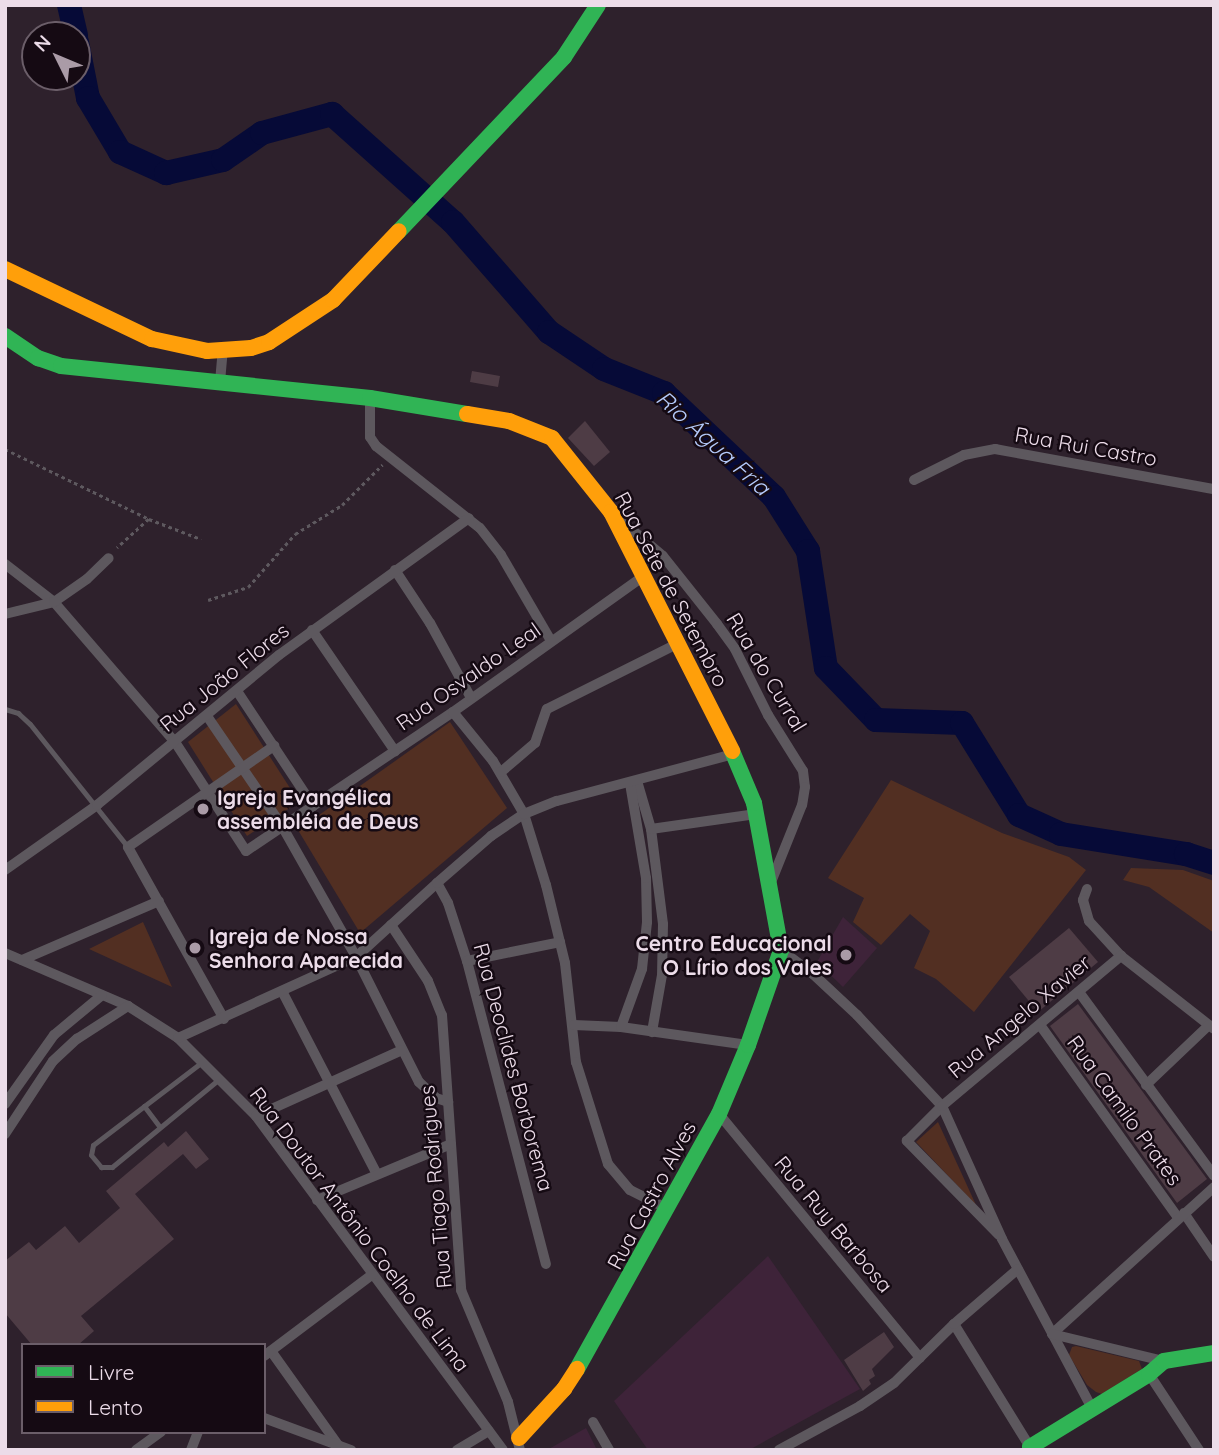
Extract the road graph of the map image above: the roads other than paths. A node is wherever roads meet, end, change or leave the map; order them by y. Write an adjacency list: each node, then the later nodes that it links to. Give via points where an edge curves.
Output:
1 (598, 5): 4 (street, via 564,57 333,300 289,332 251,348)
2 (5, 269): 4 (street, via 152,339)
3 (5, 336): 5 (street, Rua Sete de Setembro, via 38,358 61,366)
4 (223, 350): 5 (street)
5 (220, 382): 6 (street, Rua Sete de Setembro)
6 (370, 398): 9 (street, Rua Sete de Setembro, via 509,421 542,432 552,438); 10 (street, via 370,437 389,458)
7 (914, 480): 8 (street, Rua Rui Castro, via 964,455 995,449)
8 (1214, 489)
9 (611, 512): 14 (street, Rua Sete de Setembro); 41 (street, Rua do Curral, via 663,556 717,624 803,771 802,805)
10 (469, 518): 13 (street, Rua João Flores); 18 (street, via 501,555)
11 (109, 558): 15 (street)
12 (5, 564): 15 (street)
13 (395, 570): 17 (street, Rua João Flores); 21 (street, via 430,622)
14 (644, 576): 18 (street, Rua Osvaldo Leal); 19 (street, Rua Sete de Setembro)
15 (54, 602): 16 (street); 25 (street)
16 (5, 614)
17 (312, 629): 20 (street, Rua João Flores); 27 (street)
18 (551, 641): 21 (street, Rua Osvaldo Leal)
19 (679, 643): 28 (street, Rua Sete de Setembro); 30 (street, via 547,709 535,743)
20 (237, 691): 24 (street, Rua João Flores); 26 (street)
21 (471, 698): 23 (street, Rua Osvaldo Leal)
22 (5, 709): 33 (lane, via 30,724)
23 (453, 712): 27 (street, Rua Osvaldo Leal); 30 (street)
24 (207, 716): 25 (street, Rua João Flores); 29 (street)
25 (175, 742): 32 (street); 33 (street, Rua João Flores)
26 (274, 746): 29 (street); 34 (street)
27 (395, 751): 34 (street, Rua Osvaldo Leal)
28 (734, 754): 31 (street); 36 (street, Rua Sete de Setembro)
29 (243, 768): 32 (street); 37 (street)
30 (501, 772): 35 (street)
31 (634, 782): 35 (street); 38 (street); 60 (street, via 647,922 642,970)
32 (207, 793): 37 (street, Rua Osvaldo Leal, via 246,851); 39 (street)
33 (97, 805): 39 (lane); 40 (street, Rua João Flores)
34 (313, 806): 37 (street, Rua Osvaldo Leal)
35 (524, 814): 42 (street); 46 (street)
36 (756, 814): 38 (street); 41 (street, Rua Sete de Setembro)
37 (282, 827): 50 (street)
38 (651, 829): 62 (street, via 660,880 663,946)
39 (128, 847): 44 (street)
40 (5, 870)
41 (771, 882): 47 (street, Rua Sete de Setembro)
42 (437, 883): 45 (street); 52 (street, Rua Deoclides Borborema, via 452,911)
43 (1087, 888): 49 (street, via 1083,900 1089,921)
44 (159, 901): 51 (street); 57 (street)
45 (391, 925): 50 (street); 70 (street, Rua Tiago Rodrigues, via 439,1006)
46 (560, 942): 52 (street); 58 (street)
47 (781, 950): 64 (street, Rua Castro Alves); 73 (street, via 857,1015)
48 (5, 953): 51 (street)
49 (1121, 956): 53 (street, Rua Angelo Xavier); 61 (street)
50 (356, 957): 54 (street); 65 (street)
51 (22, 960): 55 (street, Rua Doutor Antônio Coelho de Lima)
52 (467, 961): 87 (street, Rua Deoclides Borborema)
53 (1079, 992): 59 (street, Rua Angelo Xavier); 69 (street)
54 (283, 993): 57 (street); 68 (street)
55 (102, 995): 56 (street, Rua Doutor Antônio Coelho de Lima); 71 (street, via 54,1035)
56 (128, 1006): 63 (street, Rua Doutor Antônio Coelho de Lima); 77 (street, via 77,1039 53,1061)
57 (224, 1018): 63 (street)
58 (573, 1025): 60 (street); 83 (street, via 576,1062 608,1164 630,1190)
59 (1040, 1025): 73 (street, Rua Angelo Xavier); 84 (street, Rua Camilo Prates)
60 (621, 1027): 62 (street)
61 (1211, 1027): 69 (street)
62 (652, 1032): 64 (street)
63 (178, 1038): 66 (street, Rua Doutor Antônio Coelho de Lima)
64 (748, 1045): 74 (street, Rua Castro Alves)
65 (401, 1050): 68 (street); 70 (street, via 426,1091)
66 (202, 1062): 67 (street, Rua Doutor Antônio Coelho de Lima); 72 (lane)
67 (219, 1079): 75 (street, Rua Doutor Antônio Coelho de Lima); 76 (lane)
68 (330, 1085): 75 (street); 79 (street)
69 (1146, 1085): 80 (street)
70 (448, 1102): 78 (street, Rua Tiago Rodrigues)
71 (5, 1104)
72 (144, 1106): 76 (lane); 76 (lane, via 93,1145 91,1155 101,1167 112,1167)
73 (942, 1106): 85 (street); 85 (street, Rua Angelo Xavier, via 907,1141)
74 (719, 1114): 83 (street, Rua Castro Alves); 94 (street, Rua Ruy Barbosa)
75 (256, 1116): 82 (street, Rua Doutor Antônio Coelho de Lima)
76 (160, 1127)
77 (5, 1134)
78 (451, 1144): 79 (street); 102 (street, Rua Tiago Rodrigues, via 461,1290 508,1402)
79 (377, 1174): 82 (street)
80 (1214, 1176)
81 (1214, 1187): 84 (street)
82 (317, 1200): 89 (street, Rua Doutor Antônio Coelho de Lima)
83 (666, 1208): 102 (street, Rua Castro Alves, via 564,1389)
84 (1181, 1215): 86 (street, Rua Camilo Prates); 91 (street)
85 (1002, 1238): 88 (street)
86 (1214, 1257)
87 (545, 1264)
88 (1018, 1269): 90 (street); 91 (street)
89 (373, 1274): 92 (street); 100 (street, Rua Doutor Antônio Coelho de Lima)
90 (954, 1324): 94 (street); 104 (street)
91 (1052, 1334): 95 (street); 97 (street)
92 (267, 1353): 103 (street)
93 (1214, 1353): 95 (street)
94 (920, 1358): 110 (street, via 860,1406)
95 (1164, 1361): 96 (street)
96 (1149, 1374): 97 (street); 111 (street)
97 (1092, 1408): 104 (street)
98 (266, 1420): 103 (street)
99 (593, 1422): 109 (street)
100 (488, 1431): 107 (street); 108 (street, Rua Doutor Antônio Coelho de Lima)
101 (157, 1434): 105 (street)
102 (520, 1444)
103 (338, 1445): 106 (street)
104 (1030, 1448)
105 (136, 1450)
106 (351, 1450)
107 (457, 1450)
108 (503, 1450)
109 (608, 1450)
110 (779, 1450)
111 (1199, 1450)

